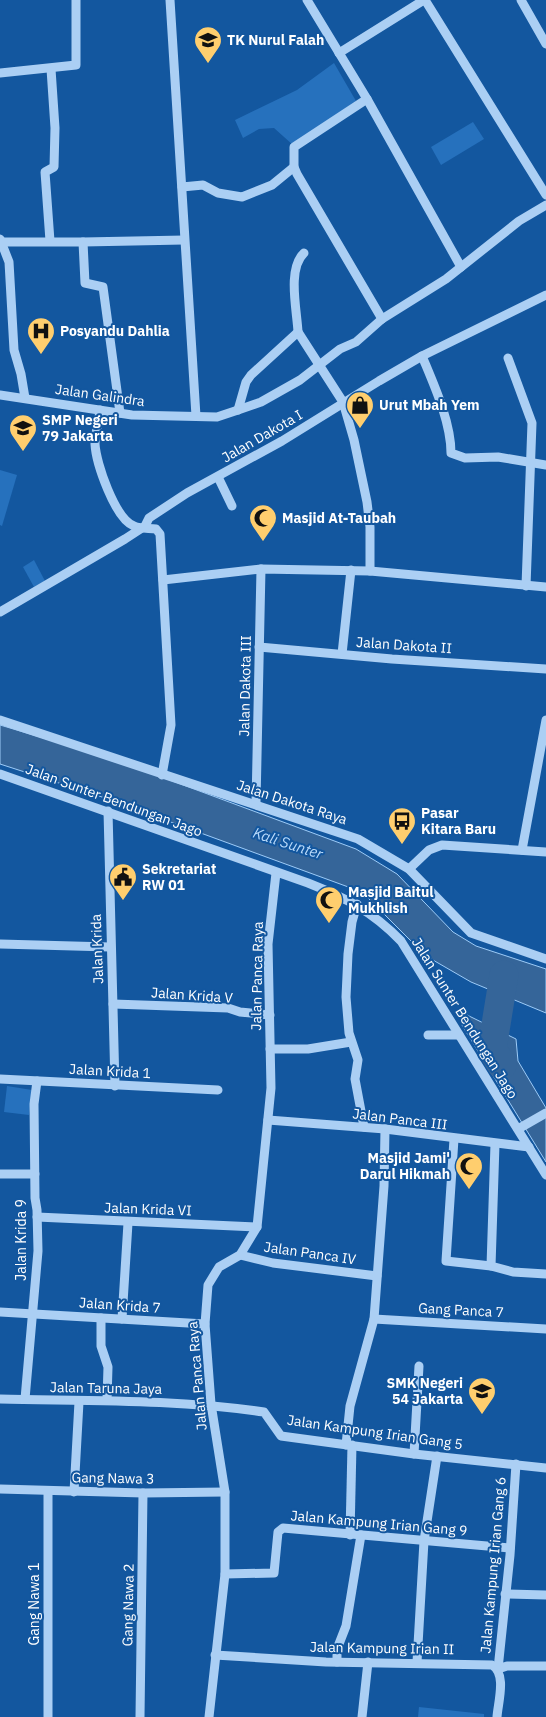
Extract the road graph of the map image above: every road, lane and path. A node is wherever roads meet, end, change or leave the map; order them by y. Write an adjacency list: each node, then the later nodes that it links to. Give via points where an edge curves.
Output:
1 (76, 0): 8 (street, via 76,65)
2 (170, 0): 12 (street)
3 (307, 0): 7 (street)
4 (425, 0): 7 (street); 13 (street)
5 (520, 0): 6 (street)
6 (546, 44)
7 (339, 53): 10 (street)
8 (51, 69): 9 (street); 17 (street, via 54,167 45,172)
9 (0, 73)
10 (367, 99): 11 (street, via 294,147); 20 (street)
11 (294, 167): 12 (street, via 272,185 242,197 218,193 203,185); 22 (street)
12 (182, 187): 15 (street)
13 (546, 195)
14 (546, 204): 20 (street, Jalan Galindra, via 519,221)
15 (184, 240): 18 (street); 33 (street)
16 (0, 241): 17 (street); 28 (street, via 9,262 14,350)
17 (50, 241): 18 (street)
18 (83, 242): 32 (street, via 85,283 103,287)
19 (304, 253): 23 (street, via 297,260 294,271)
20 (462, 267): 22 (street, Jalan Galindra)
21 (546, 295): 24 (street, Jalan Dakota I)
22 (382, 319): 26 (street, Jalan Galindra, via 356,342 340,349)
23 (298, 332): 26 (street); 31 (street, via 246,382)
24 (422, 356): 29 (street, Jalan Dakota I); 34 (street, via 451,440 451,453 465,458 498,457)
25 (508, 358): 34 (street, via 532,423)
26 (318, 366): 29 (street); 31 (street, Jalan Galindra, via 277,393)
27 (0, 395): 28 (street, Jalan Galindra)
28 (25, 398): 30 (street, Jalan Galindra)
29 (343, 402): 36 (street, Jalan Dakota I); 41 (street, via 367,502)
30 (100, 410): 32 (street, Jalan Galindra); 38 (street, via 95,444 107,490 121,514 133,526)
31 (238, 410): 33 (street, Jalan Galindra, via 217,417)
32 (120, 413): 33 (street, Jalan Galindra)
33 (196, 416)
34 (531, 462): 35 (street); 43 (street)
35 (546, 465)
36 (218, 477): 37 (street); 38 (street, Jalan Dakota I, via 149,518)
37 (232, 506)
38 (144, 526): 42 (street, via 156,529 160,534); 45 (street, Jalan Dakota I)
39 (261, 569): 40 (street); 42 (street); 46 (street, Jalan Dakota III)
40 (351, 570): 41 (street); 47 (street)
41 (370, 570): 43 (street)
42 (163, 580): 52 (street, via 171,725)
43 (526, 586): 44 (street)
44 (546, 587)
45 (0, 612)
46 (259, 647): 47 (street, Jalan Dakota II); 53 (street, Jalan Dakota III)
47 (342, 654): 48 (street, Jalan Dakota II)
48 (546, 668)
49 (0, 720): 52 (street, Jalan Dakota Raya)
50 (546, 720): 55 (street)
51 (0, 774): 54 (street, Jalan Sunter Bendungan Jago)
52 (162, 775): 53 (street, Jalan Dakota Raya)
53 (256, 803): 57 (street, Jalan Dakota Raya, via 358,838)
54 (108, 812): 58 (street, Jalan Sunter Bendungan Jago); 61 (street, Jalan Krida)
55 (522, 850): 56 (street); 57 (street, via 442,844 429,850)
56 (546, 852)
57 (409, 869): 62 (street, Jalan Dakota Raya, via 471,933)
58 (276, 873): 59 (street, Jalan Sunter Bendungan Jago); 64 (street, Jalan Panca Raya, via 268,944)
59 (357, 904): 66 (street, Jalan Sunter Bendungan Jago, via 401,940); 67 (street, via 348,954 346,997)
60 (0, 944): 61 (street)
61 (110, 947): 63 (street, Jalan Krida)
62 (546, 959)
63 (113, 1004): 64 (street, Jalan Krida V, via 228,1008); 71 (street, Jalan Krida)
64 (270, 1014): 68 (street, Jalan Panca Raya)
65 (428, 1035): 66 (street)
66 (459, 1035): 76 (street, Jalan Sunter Bendungan Jago)
67 (351, 1042): 68 (street, via 308,1049); 75 (street, via 358,1060 355,1079)
68 (270, 1049): 74 (street, Jalan Panca Raya)
69 (0, 1080): 70 (street, Jalan Krida 1)
70 (37, 1080): 71 (street, Jalan Krida 1); 82 (street, Jalan Krida 9)
71 (115, 1086): 72 (street, Jalan Krida 1)
72 (218, 1090)
73 (546, 1113): 76 (street)
74 (268, 1120): 75 (street, Jalan Panca III); 86 (street, Jalan Panca Raya)
75 (364, 1127): 77 (street, Jalan Panca III)
76 (519, 1128): 80 (street, Jalan Sunter Bendungan Jago)
77 (385, 1129): 78 (street, Jalan Panca III); 90 (street)
78 (454, 1139): 79 (street, Jalan Panca III); 88 (street, via 446,1261)
79 (495, 1144): 80 (street, Jalan Panca III); 88 (street)
80 (529, 1147): 83 (street, Jalan Sunter Bendungan Jago)
81 (0, 1174): 82 (street)
82 (35, 1174): 84 (street, Jalan Krida 9)
83 (546, 1175)
84 (37, 1217): 85 (street, Jalan Krida VI); 92 (street, Jalan Krida 9, via 38,1251)
85 (128, 1223): 86 (street, Jalan Krida VI); 94 (street)
86 (257, 1227): 87 (street, Jalan Panca Raya)
87 (240, 1255): 90 (street, Jalan Panca IV, via 273,1263); 96 (street, Jalan Panca Raya, via 219,1267 208,1285)
88 (491, 1266): 89 (street, via 513,1272)
89 (546, 1274)
90 (377, 1276): 95 (street)
91 (0, 1312): 92 (street, Jalan Krida 7)
92 (32, 1313): 93 (street, Jalan Krida 7); 99 (street, Jalan Krida 9)
93 (101, 1318): 94 (street, Jalan Krida 7); 101 (street, via 101,1346 108,1367)
94 (122, 1319): 96 (street, Jalan Krida 7)
95 (374, 1319): 97 (street, Gang Panca 7); 104 (street, via 350,1406)
96 (205, 1324): 103 (street, Jalan Panca Raya)
97 (546, 1329)
98 (419, 1366): 105 (street)
99 (25, 1395): 100 (street, Jalan Taruna Jaya); 102 (street, Jalan Taruna Jaya)
100 (0, 1399)
101 (108, 1400): 102 (street, Jalan Taruna Jaya); 103 (street, Jalan Taruna Jaya)
102 (79, 1402): 111 (street)
103 (211, 1404): 104 (street, Jalan Kampung Irian Gang 5, via 264,1412 281,1436); 112 (street, Jalan Panca Raya)
104 (349, 1445): 105 (street, Jalan Kampung Irian Gang 5); 114 (street)
105 (414, 1454): 106 (street, Jalan Kampung Irian Gang 5)
106 (437, 1456): 107 (street, Jalan Kampung Irian Gang 5); 116 (street)
107 (516, 1464): 108 (street, Jalan Kampung Irian Gang 5); 117 (street, Jalan Kampung Irian Gang 6)
108 (546, 1468)
109 (0, 1489): 110 (street, Gang Nawa 3)
110 (48, 1491): 111 (street, Gang Nawa 3); 127 (street, Gang Nawa 1)
111 (74, 1492): 113 (street, Gang Nawa 3)
112 (225, 1492): 113 (street, Gang Nawa 3); 118 (street, Jalan Panca Raya)
113 (143, 1493): 128 (street, Gang Nawa 2)
114 (350, 1535): 115 (street, Jalan Kampung Irian Gang 9); 118 (street, Jalan Kampung Irian Gang 9, via 283,1528 278,1532 274,1573)
115 (361, 1535): 116 (street, Jalan Kampung Irian Gang 9); 122 (street)
116 (424, 1541): 117 (street, Jalan Kampung Irian Gang 9); 124 (street)
117 (510, 1548): 119 (street, Jalan Kampung Irian Gang 6)
118 (225, 1574): 121 (street, Jalan Panca Raya)
119 (506, 1594): 120 (street); 126 (street, Jalan Kampung Irian Gang 6)
120 (546, 1595)
121 (215, 1654): 122 (street, Jalan Kampung Irian II); 129 (street, Jalan Panca Raya)
122 (337, 1662): 123 (street, Jalan Kampung Irian II)
123 (368, 1662): 124 (street, Jalan Kampung Irian II); 130 (street)
124 (417, 1662): 126 (street, Jalan Kampung Irian II, via 492,1665)
125 (546, 1666): 126 (street, Jalan Kampung Irian II)
126 (498, 1669): 131 (street, via 501,1676)
127 (48, 1717)
128 (140, 1717)
129 (209, 1717)
130 (362, 1717)
131 (497, 1717)

